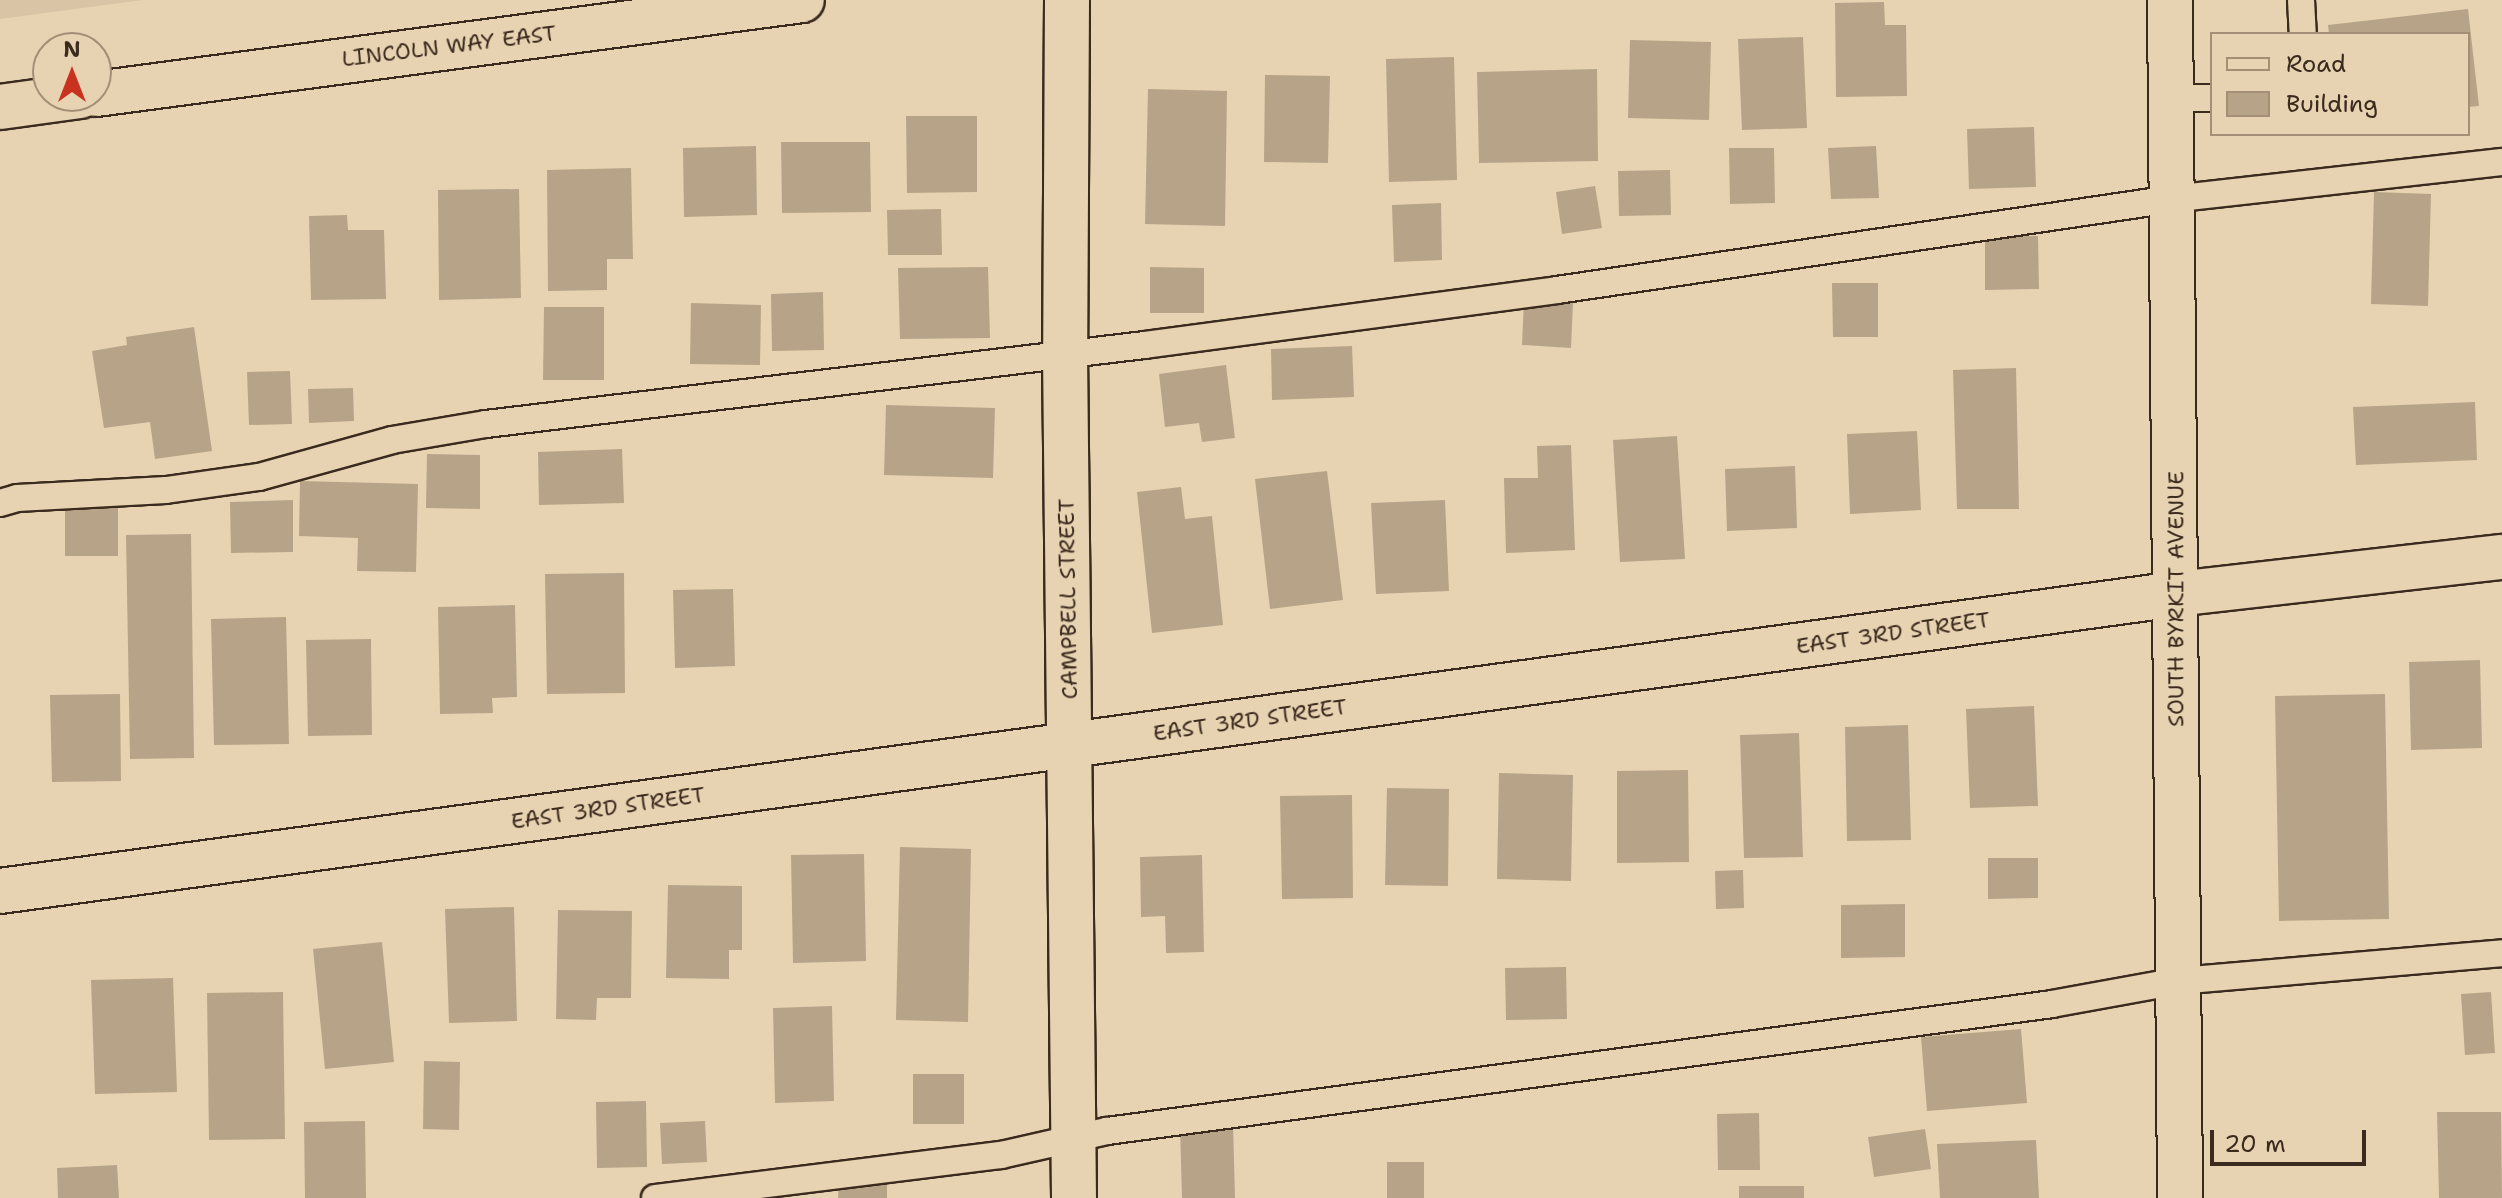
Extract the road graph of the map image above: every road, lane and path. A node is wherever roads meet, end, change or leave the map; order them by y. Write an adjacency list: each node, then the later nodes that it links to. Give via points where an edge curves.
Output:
1 (1067, 0): 12 (street, CAMPBELL STREET)
2 (2170, 0): 7 (street, SOUTH BYRKIT AVENUE)
3 (2301, 0): 5 (lane)
4 (790, 1): 6 (street, LINCOLN WAY EAST)
5 (2303, 32)
6 (112, 92)
7 (2192, 98): 11 (street, SOUTH BYRKIT AVENUE)
8 (32, 103): 9 (street)
9 (0, 107)
10 (2502, 162): 11 (lane)
11 (2172, 199): 12 (lane, via 1525,294); 15 (street, SOUTH BYRKIT AVENUE)
12 (1065, 352): 13 (lane, via 486,424 392,440 259,477); 16 (street, CAMPBELL STREET)
13 (0, 503)
14 (2502, 557): 15 (street, EAST 3RD STREET)
15 (2176, 594): 16 (street, EAST 3RD STREET); 19 (street, SOUTH BYRKIT AVENUE)
16 (1070, 744): 17 (street, EAST 3RD STREET); 20 (street, CAMPBELL STREET)
17 (0, 891)
18 (2502, 953): 19 (lane)
19 (2178, 981): 20 (lane, via 2052,1004); 23 (street, SOUTH BYRKIT AVENUE)
20 (1073, 1140): 21 (lane, via 1001,1155); 22 (street, CAMPBELL STREET)
21 (655, 1198)
22 (1074, 1198)
23 (2180, 1198)

